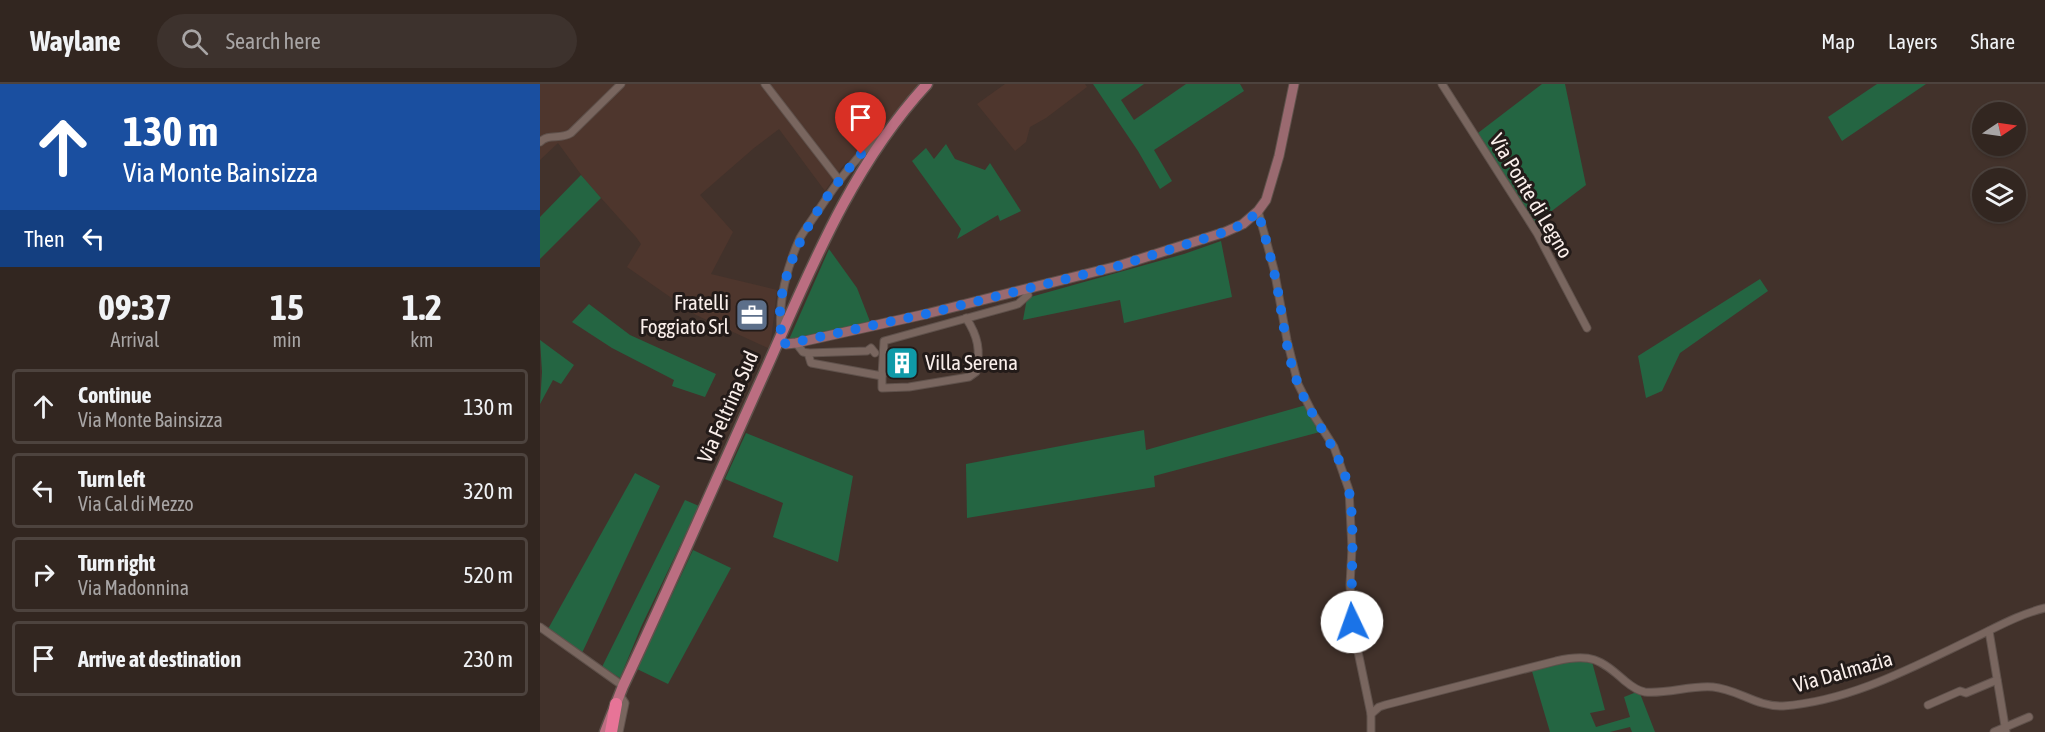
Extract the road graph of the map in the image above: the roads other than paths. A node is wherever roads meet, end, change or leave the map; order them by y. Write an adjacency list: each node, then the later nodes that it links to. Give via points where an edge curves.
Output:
1 (621, 84): 7 (street, via 571,133)
2 (765, 84): 8 (street)
3 (927, 84): 6 (main road, Via Feltrina Sud)
4 (1294, 84): 9 (street, via 1279,156 1266,200)
5 (1442, 84): 12 (street, Via Ponte di Legno, via 1538,233)
6 (892, 126): 8 (street); 13 (main road, Via Feltrina Sud, via 842,205)
7 (540, 142)
8 (839, 180): 13 (street, via 800,238 783,289)
9 (1258, 212): 14 (street, via 1225,232 1118,266); 24 (street, via 1298,384 1334,447 1349,490 1352,622)
10 (1029, 296): 11 (street, via 1018,304)
11 (966, 318): 15 (street, via 884,341); 17 (street, via 978,342 980,359 976,372 969,377 882,388)
12 (1587, 328)
13 (780, 338): 14 (street, via 786,344); 22 (main road, Via Feltrina Sud)
14 (796, 343): 16 (street)
15 (883, 351): 16 (street); 17 (street)
16 (808, 353): 17 (street, via 811,363)
17 (882, 376)
18 (2045, 608): 20 (street, Via Dalmazia)
19 (540, 627): 22 (street)
20 (1989, 631): 21 (street); 24 (street, Via Dalmazia, via 1902,674 1853,691 1792,705 1770,705 1712,687 1644,692 1600,661 1584,657 1385,705)
21 (1997, 680): 23 (street); 26 (street)
22 (620, 695): 27 (main road, Via Feltrina Sud); 28 (highway); 29 (street, Via Feltrina Sud, via 625,703)
23 (1928, 705)
24 (1371, 714): 30 (street)
25 (2028, 717): 26 (street)
26 (2006, 730): 31 (street)
27 (605, 732)
28 (611, 732)
29 (619, 732)
30 (1371, 732)
31 (1994, 732)

